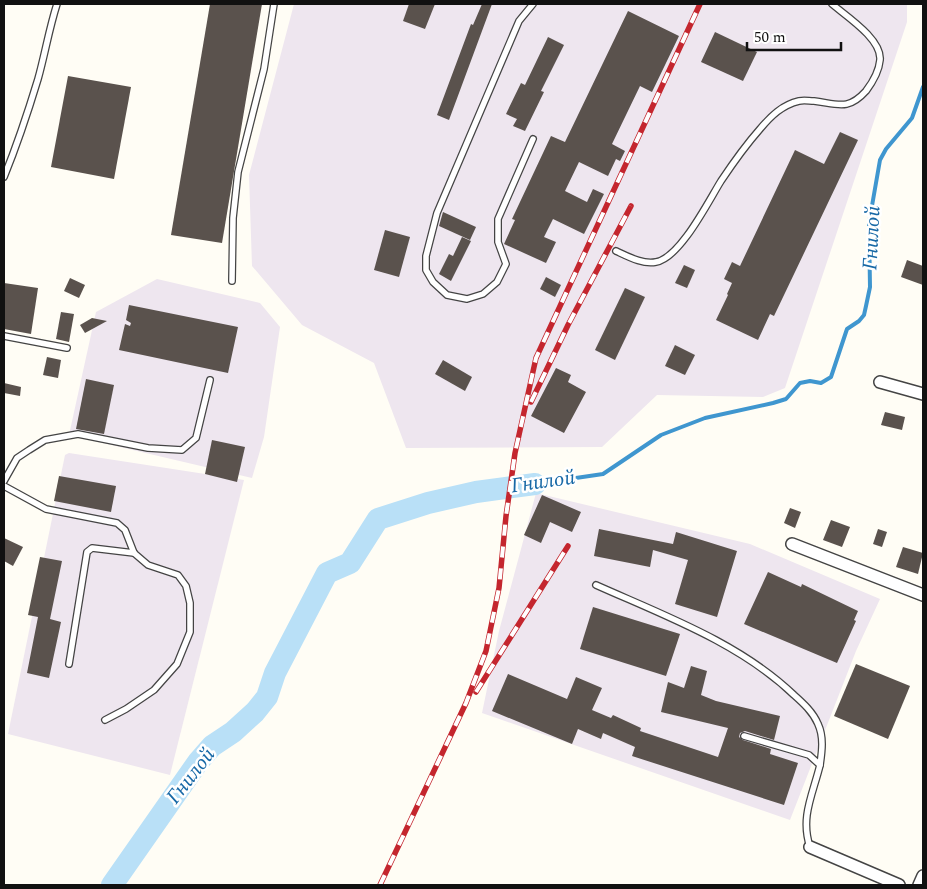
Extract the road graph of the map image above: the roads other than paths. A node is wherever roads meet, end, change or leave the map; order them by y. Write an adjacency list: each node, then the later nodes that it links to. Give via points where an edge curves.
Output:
1 (57, 4): 6 (lane, via 20,139)
2 (274, 4): 8 (lane, via 264,69 238,172)
3 (533, 4): 5 (lane, via 519,21 438,214 426,256 426,270 447,295 467,299 483,294 497,282 506,264 498,242 498,219)
4 (832, 4): 7 (lane, via 869,35 876,47 880,58 867,89 847,105 801,100 771,116 746,145 681,244 666,259 654,263)
5 (533, 139)
6 (4, 177)
7 (616, 251)
8 (232, 281)
9 (4, 336): 10 (lane)
10 (67, 348)
11 (210, 380): 14 (lane, via 196,438 182,450 148,448 78,434 45,440 17,458)
12 (880, 382): 13 (street)
13 (923, 394)
14 (4, 480)
15 (4, 486): 17 (lane, via 46,509 117,523 126,530)
16 (792, 544): 19 (street)
17 (134, 553): 20 (lane, via 92,548 87,552); 21 (lane, via 148,565 178,575 186,586 190,603 190,632 177,664 154,690)
18 (596, 585): 23 (lane, via 702,633 778,680 807,708 818,724 823,744)
19 (923, 596)
20 (69, 664)
21 (105, 720)
22 (744, 736): 23 (lane, via 809,755)
23 (820, 765): 24 (lane, via 806,815 806,836)
24 (810, 847): 26 (street)
25 (923, 876): 27 (street)
26 (899, 885)
27 (919, 885)

